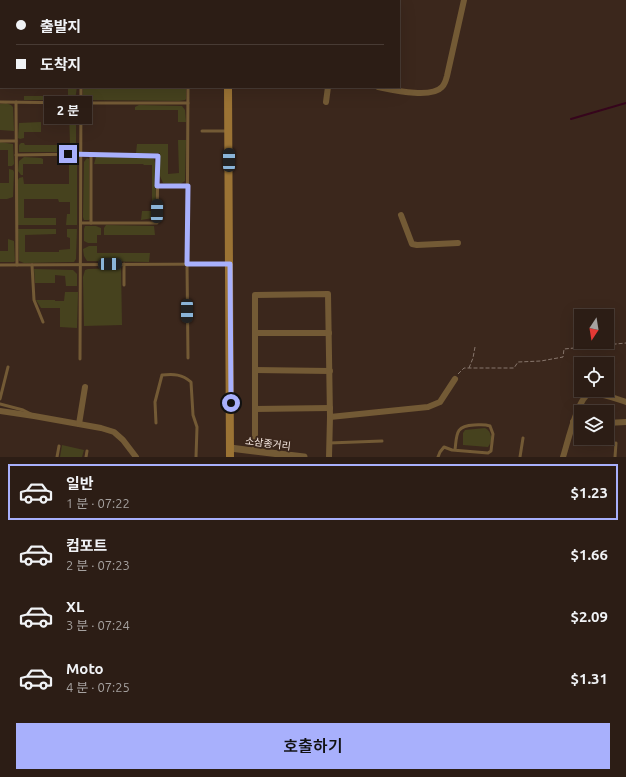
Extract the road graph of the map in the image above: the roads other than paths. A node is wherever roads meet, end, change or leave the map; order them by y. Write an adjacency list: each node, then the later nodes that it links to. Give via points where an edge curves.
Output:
1 (464, 0): 6 (street, via 447,76 441,88 424,93)
2 (81, 88): 10 (lane)
3 (188, 88): 11 (lane)
4 (228, 88): 13 (main road)
5 (328, 88): 9 (street)
6 (383, 88)
7 (0, 102): 8 (lane)
8 (16, 102): 10 (lane); 15 (lane)
9 (326, 102)
10 (81, 103): 11 (lane); 16 (lane)
11 (188, 103): 20 (lane)
12 (202, 131): 13 (lane)
13 (229, 131): 27 (main road)
14 (0, 141): 15 (lane)
15 (16, 141): 18 (lane)
16 (81, 154): 17 (lane); 18 (lane); 22 (lane)
17 (91, 154): 19 (lane, via 158,156); 23 (lane)
18 (16, 155): 29 (lane)
19 (157, 186): 20 (lane); 23 (lane, via 157,223)
20 (188, 186): 26 (lane)
21 (401, 216): 24 (street, via 412,244)
22 (81, 223): 23 (lane); 31 (lane)
23 (91, 223)
24 (458, 243)
25 (124, 264): 26 (lane); 31 (lane); 32 (lane)
26 (187, 264): 27 (lane); 36 (lane)
27 (230, 264): 61 (main road)
28 (0, 265): 29 (lane)
29 (17, 265): 30 (lane)
30 (32, 265): 31 (lane); 33 (lane, via 34,300)
31 (81, 265): 37 (lane)
32 (124, 285)
33 (43, 322)
34 (255, 333): 35 (street); 35 (street, via 255,295 328,294); 39 (street)
35 (329, 333): 40 (street)
36 (188, 358)
37 (80, 359)
38 (8, 367): 43 (lane)
39 (255, 370): 40 (street); 47 (street)
40 (330, 371): 46 (street)
41 (456, 379): 50 (street, via 440,402 428,407)
42 (85, 387): 55 (street)
43 (0, 399)
44 (626, 402): 51 (street, via 589,394 585,396)
45 (0, 404): 49 (lane)
46 (330, 408): 47 (street); 50 (street)
47 (255, 409): 64 (street)
48 (0, 411): 49 (street)
49 (34, 416): 55 (street)
50 (330, 417): 58 (street)
51 (573, 422): 74 (street)
52 (614, 422): 53 (street)
53 (626, 422)
54 (156, 423): 68 (lane, via 154,402 162,375 184,376 191,382 193,415 197,427)
55 (79, 424): 67 (street, via 114,432)
56 (523, 438): 73 (lane)
57 (382, 441): 58 (lane)
58 (329, 443): 71 (street)
59 (616, 443): 75 (lane)
60 (59, 446): 65 (lane)
61 (230, 448): 64 (street, 소삼종거리); 69 (main road)
62 (455, 450): 62 (lane, via 488,453 491,451 493,434 490,426 484,424 459,429); 72 (lane, via 444,447)
63 (87, 451): 66 (lane)
64 (256, 451): 70 (street, 소삼종거리)
65 (57, 457)
66 (86, 457)
67 (136, 457)
68 (196, 457)
69 (230, 457)
70 (304, 457)
71 (328, 457)
72 (438, 457)
73 (520, 457)
74 (563, 457)
75 (615, 457)

